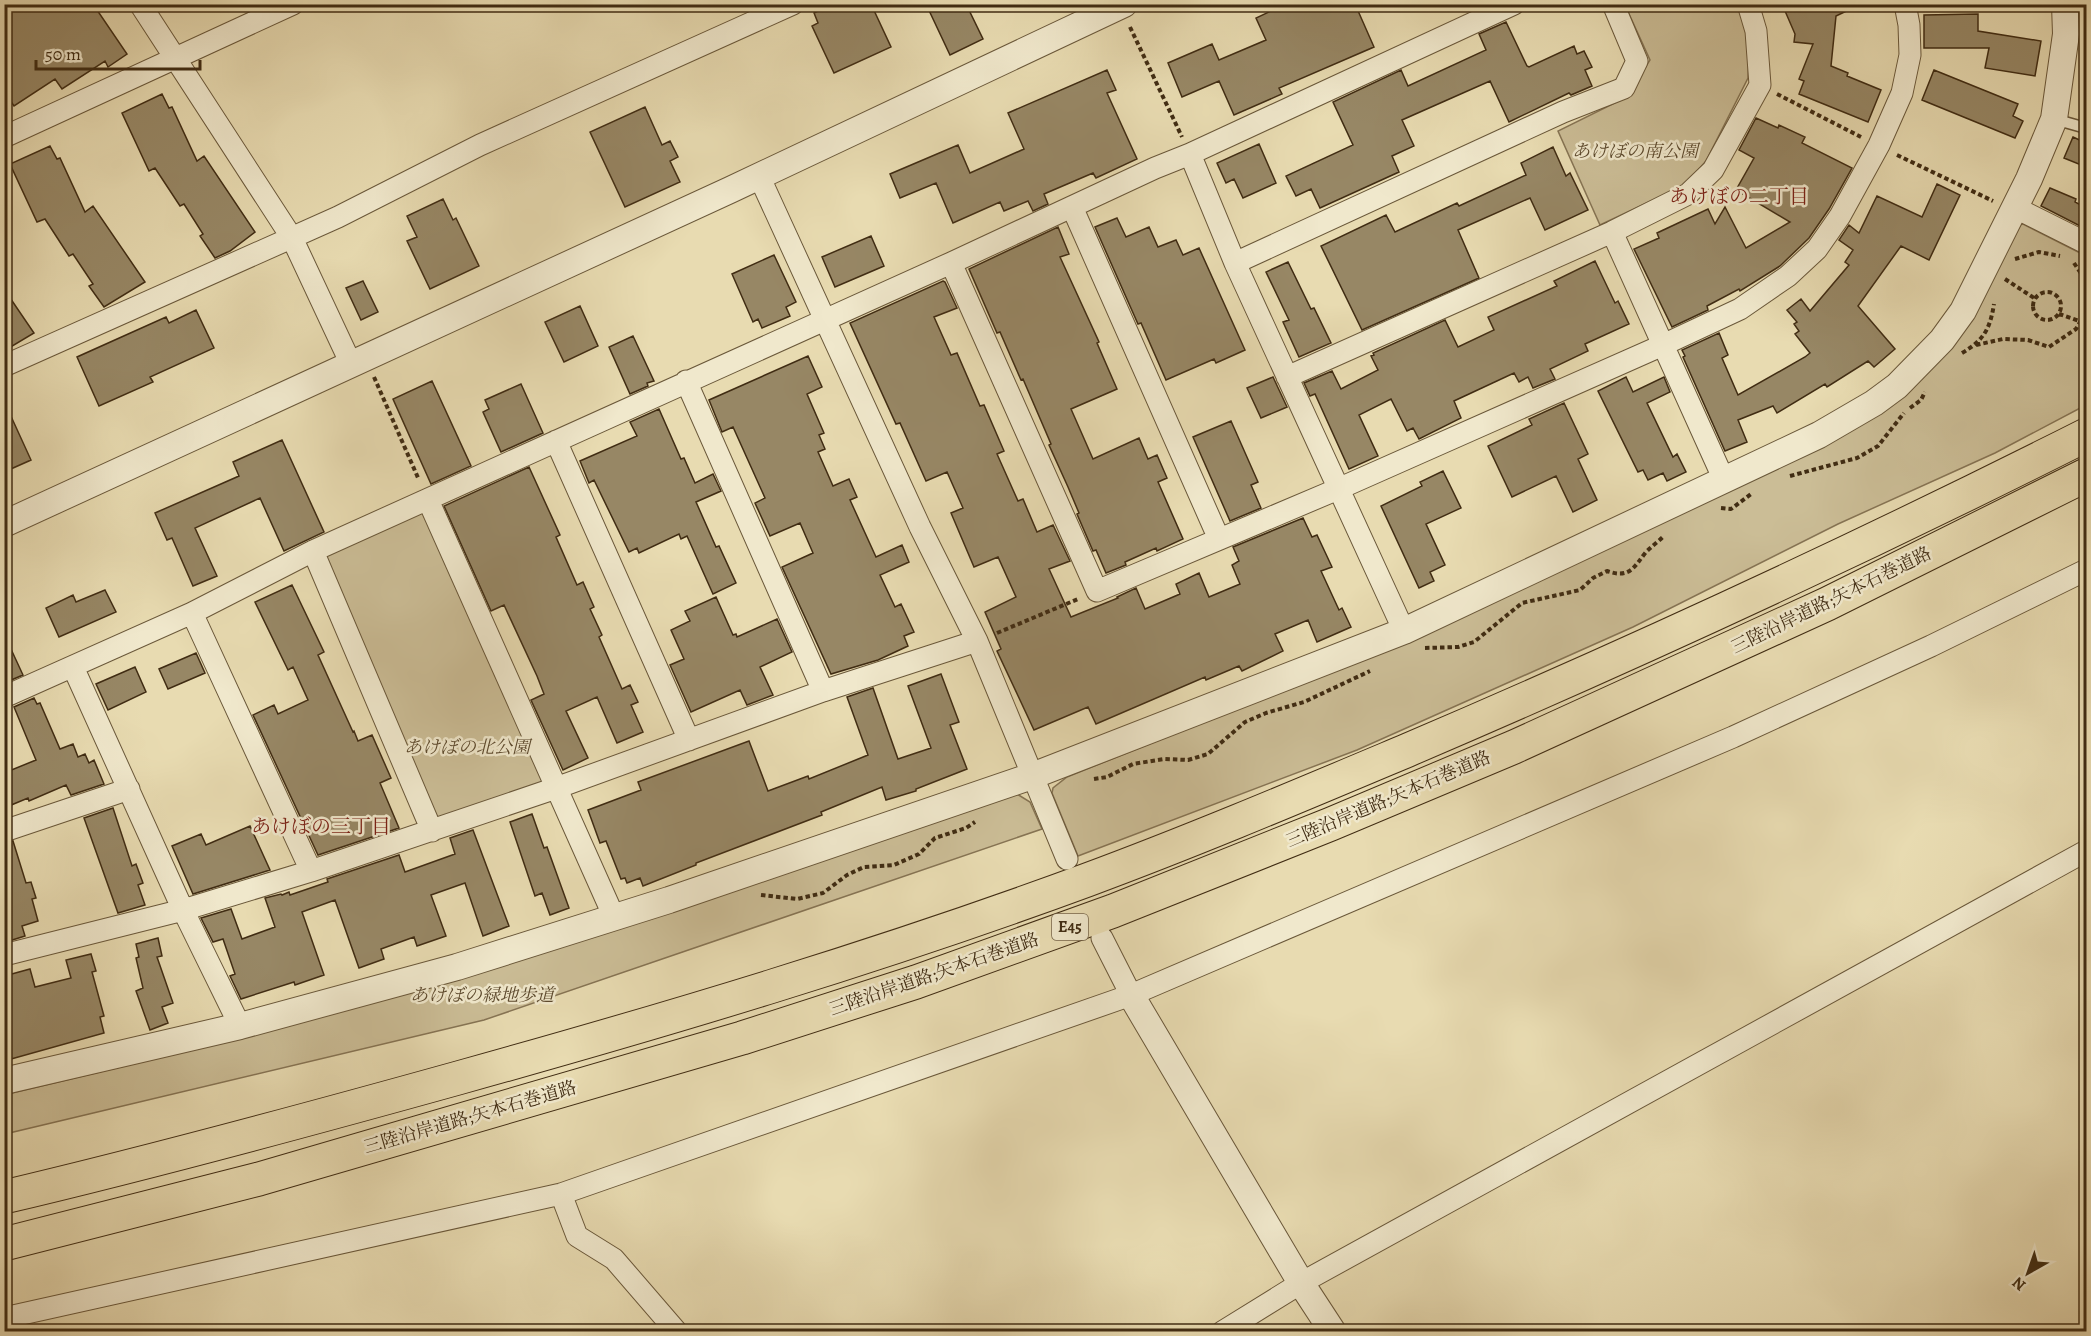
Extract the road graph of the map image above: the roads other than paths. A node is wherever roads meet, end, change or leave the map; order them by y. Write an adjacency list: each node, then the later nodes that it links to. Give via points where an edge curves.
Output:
1 (140, 4): 10 (street)
2 (293, 4): 10 (street)
3 (793, 4): 19 (street, via 480,145)
4 (1514, 4): 14 (street)
5 (1612, 4): 22 (street, via 1637,61 1624,88 1563,112)
6 (1748, 4): 18 (street, via 1756,31 1760,85 1713,170 1688,194)
7 (1905, 4): 24 (street, via 1910,56 1902,93 1879,145 1817,249 1788,276 1740,309)
8 (2065, 4): 11 (street, via 2066,34)
9 (1121, 11): 15 (street)
10 (177, 58): 13 (street); 19 (street)
11 (2054, 119): 12 (lane); 17 (street)
12 (2086, 128)
13 (4, 137)
14 (1190, 154): 16 (street); 22 (street)
15 (759, 176): 23 (street); 25 (street)
16 (1072, 207): 21 (street); 36 (street)
17 (2014, 207): 20 (street); 32 (street, via 1963,310 1942,340 1897,386 1819,435)
18 (1612, 232): 24 (street); 27 (street)
19 (292, 238): 25 (street); 26 (street)
20 (2086, 243)
21 (951, 263): 23 (street); 36 (street, via 1097,591)
22 (1235, 263): 27 (street)
23 (825, 320): 28 (street); 41 (street)
24 (1663, 345): 32 (street); 33 (street)
25 (351, 364): 35 (street)
26 (4, 366)
27 (1287, 377): 33 (street)
28 (686, 381): 30 (street); 43 (street)
29 (2086, 435): 62 (highway, 三陸沿岸道路;矢本石巻道路 / E45, via 1810,570 1529,698 1089,879 903,944 551,1052)
30 (556, 441): 34 (street); 45 (street)
31 (2086, 476): 63 (highway, 三陸沿岸道路;矢本石巻道路 / E45, via 1827,604 1514,747 1113,911 916,982 730,1041 259,1179)
32 (1724, 480): 40 (street)
33 (1338, 489): 36 (street); 40 (street)
34 (428, 500): 37 (street); 47 (street)
35 (4, 524)
36 (1219, 539)
37 (313, 551): 39 (street); 50 (street)
38 (2086, 570): 58 (street, via 1733,737)
39 (192, 613): 42 (street); 53 (street)
40 (1404, 631): 46 (street)
41 (977, 641): 43 (street); 46 (street)
42 (74, 667): 44 (street); 48 (street)
43 (823, 692): 45 (street)
44 (4, 697)
45 (689, 740): 47 (street)
46 (1032, 776): 52 (street); 55 (street)
47 (556, 788): 50 (street); 55 (street)
48 (129, 789): 49 (street); 54 (street)
49 (4, 831)
50 (432, 831): 53 (street)
51 (2086, 851): 64 (street)
52 (1067, 859)
53 (311, 871): 54 (street)
54 (183, 910): 57 (street); 59 (street)
55 (614, 917): 59 (street, via 457,967)
56 (1102, 938): 58 (street)
57 (4, 954)
58 (1131, 995): 61 (street); 64 (street)
59 (240, 1026): 60 (street)
60 (4, 1081)
61 (561, 1194): 65 (street); 66 (street, via 577,1236 614,1259)
62 (4, 1197)
63 (4, 1244)
64 (1301, 1283): 67 (street); 68 (street)
65 (4, 1318)
66 (677, 1332)
67 (1222, 1332)
68 (1333, 1332)

